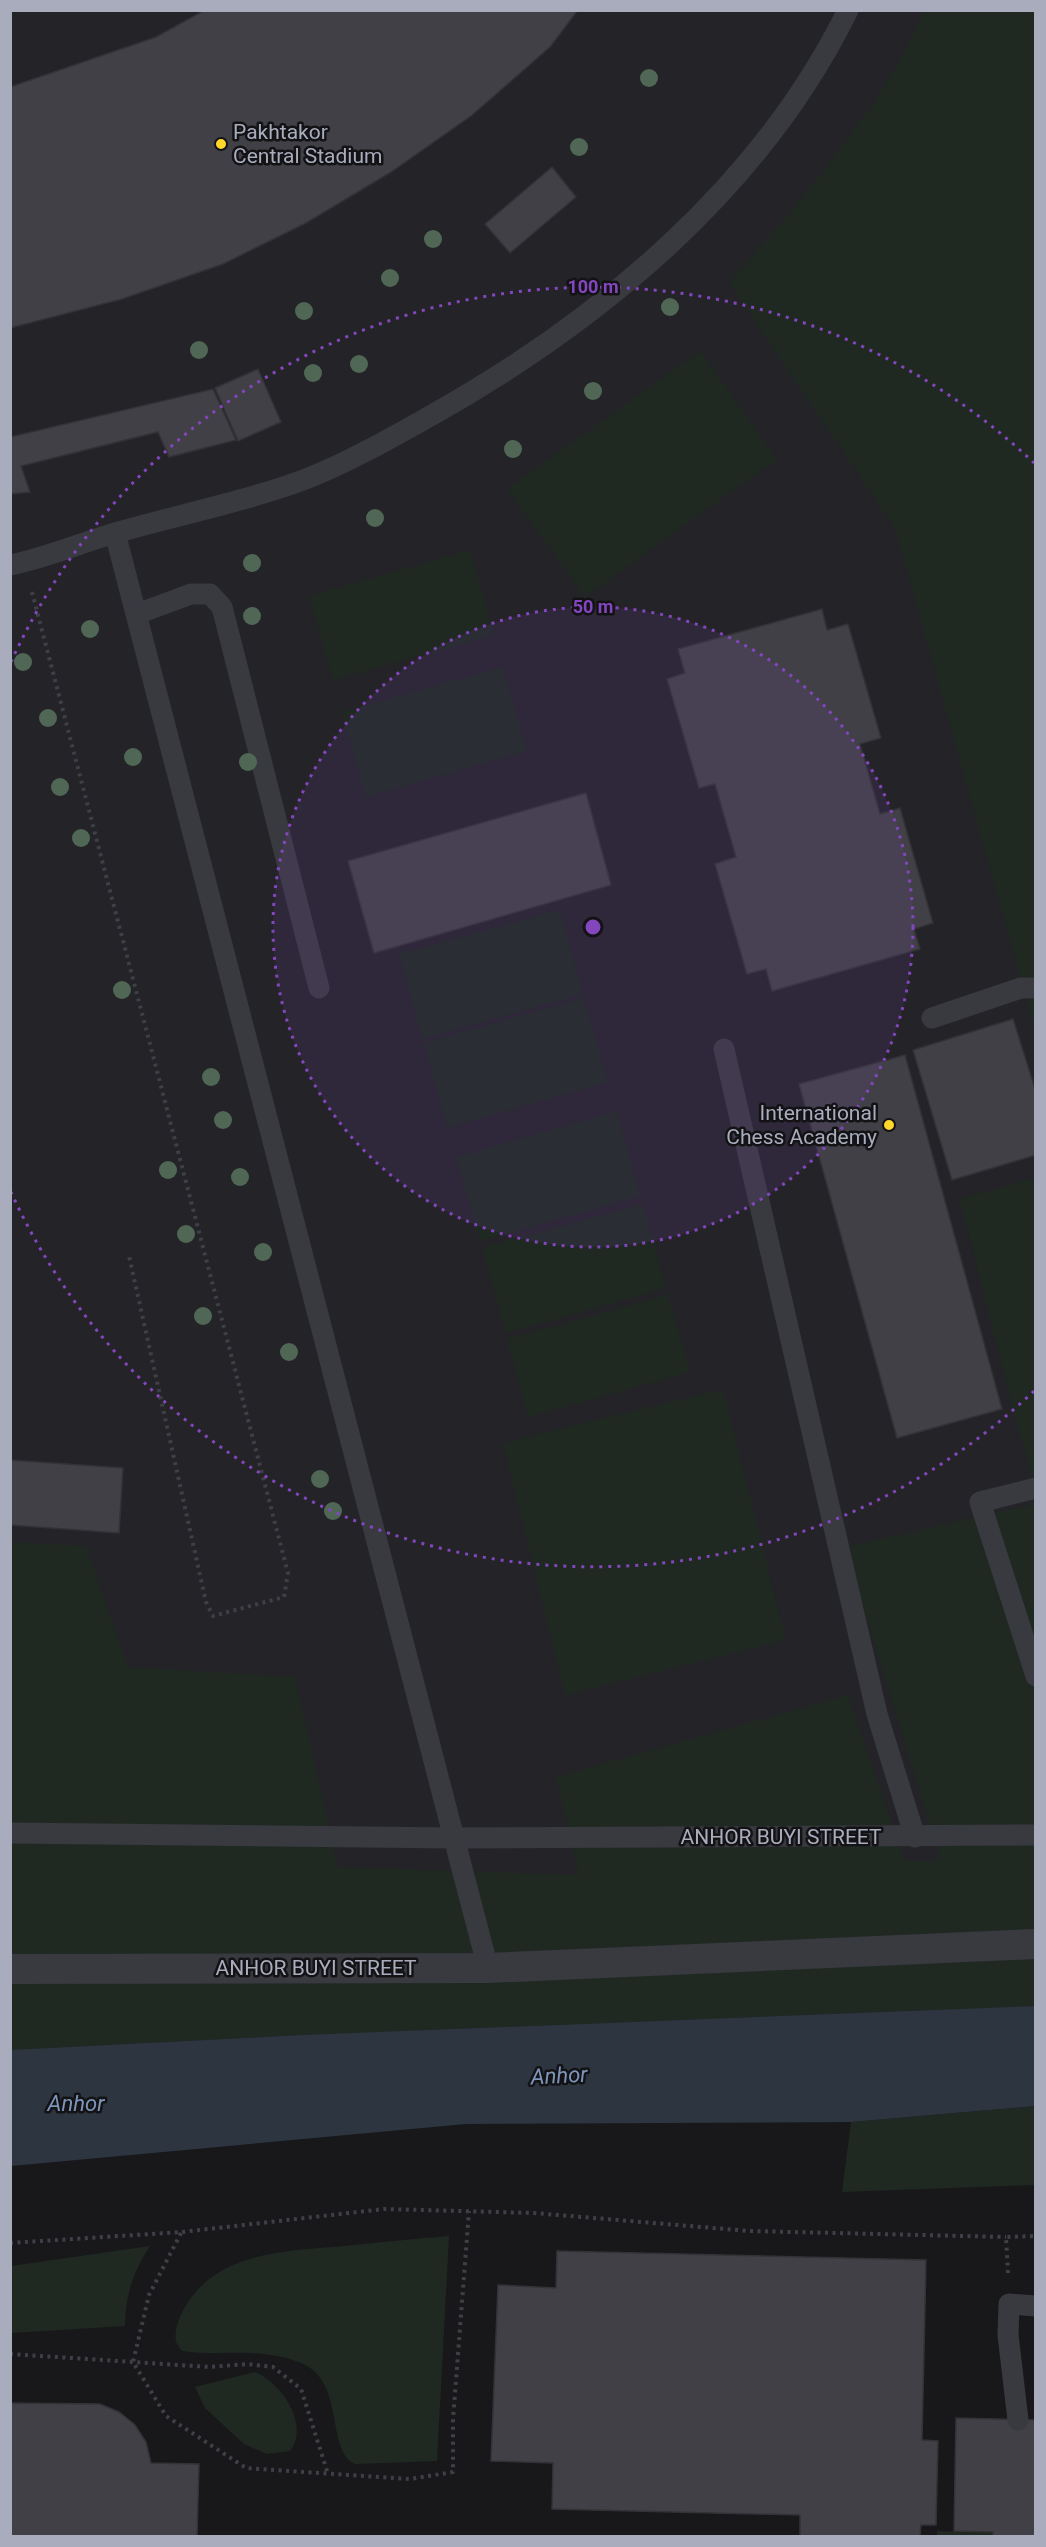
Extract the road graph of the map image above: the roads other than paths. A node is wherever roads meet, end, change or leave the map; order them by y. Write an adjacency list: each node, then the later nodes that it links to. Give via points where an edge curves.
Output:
1 (849, 10): 2 (lane, via 792,104 739,174 604,303 450,405 306,479)
2 (115, 533): 3 (lane); 4 (lane)
3 (17, 563)
4 (137, 614): 5 (lane, via 191,594 210,594 222,607); 14 (lane)
5 (319, 988)
6 (1035, 988): 7 (lane, via 1021,988)
7 (932, 1018)
8 (724, 1048): 13 (lane, via 877,1714)
9 (1035, 1488): 10 (lane, via 980,1502)
10 (1035, 1676)
11 (10, 1833): 14 (lane, ANHOR BUYI STREET)
12 (1035, 1834): 13 (lane, ANHOR BUYI STREET)
13 (915, 1837): 14 (lane, ANHOR BUYI STREET)
14 (454, 1838): 16 (lane)
15 (1035, 1944): 16 (street, ANHOR BUYI STREET)
16 (488, 1968): 17 (street, ANHOR BUYI STREET)
17 (10, 1969)
18 (1035, 2306): 19 (lane, via 1009,2304 1008,2336)
19 (1018, 2420)

